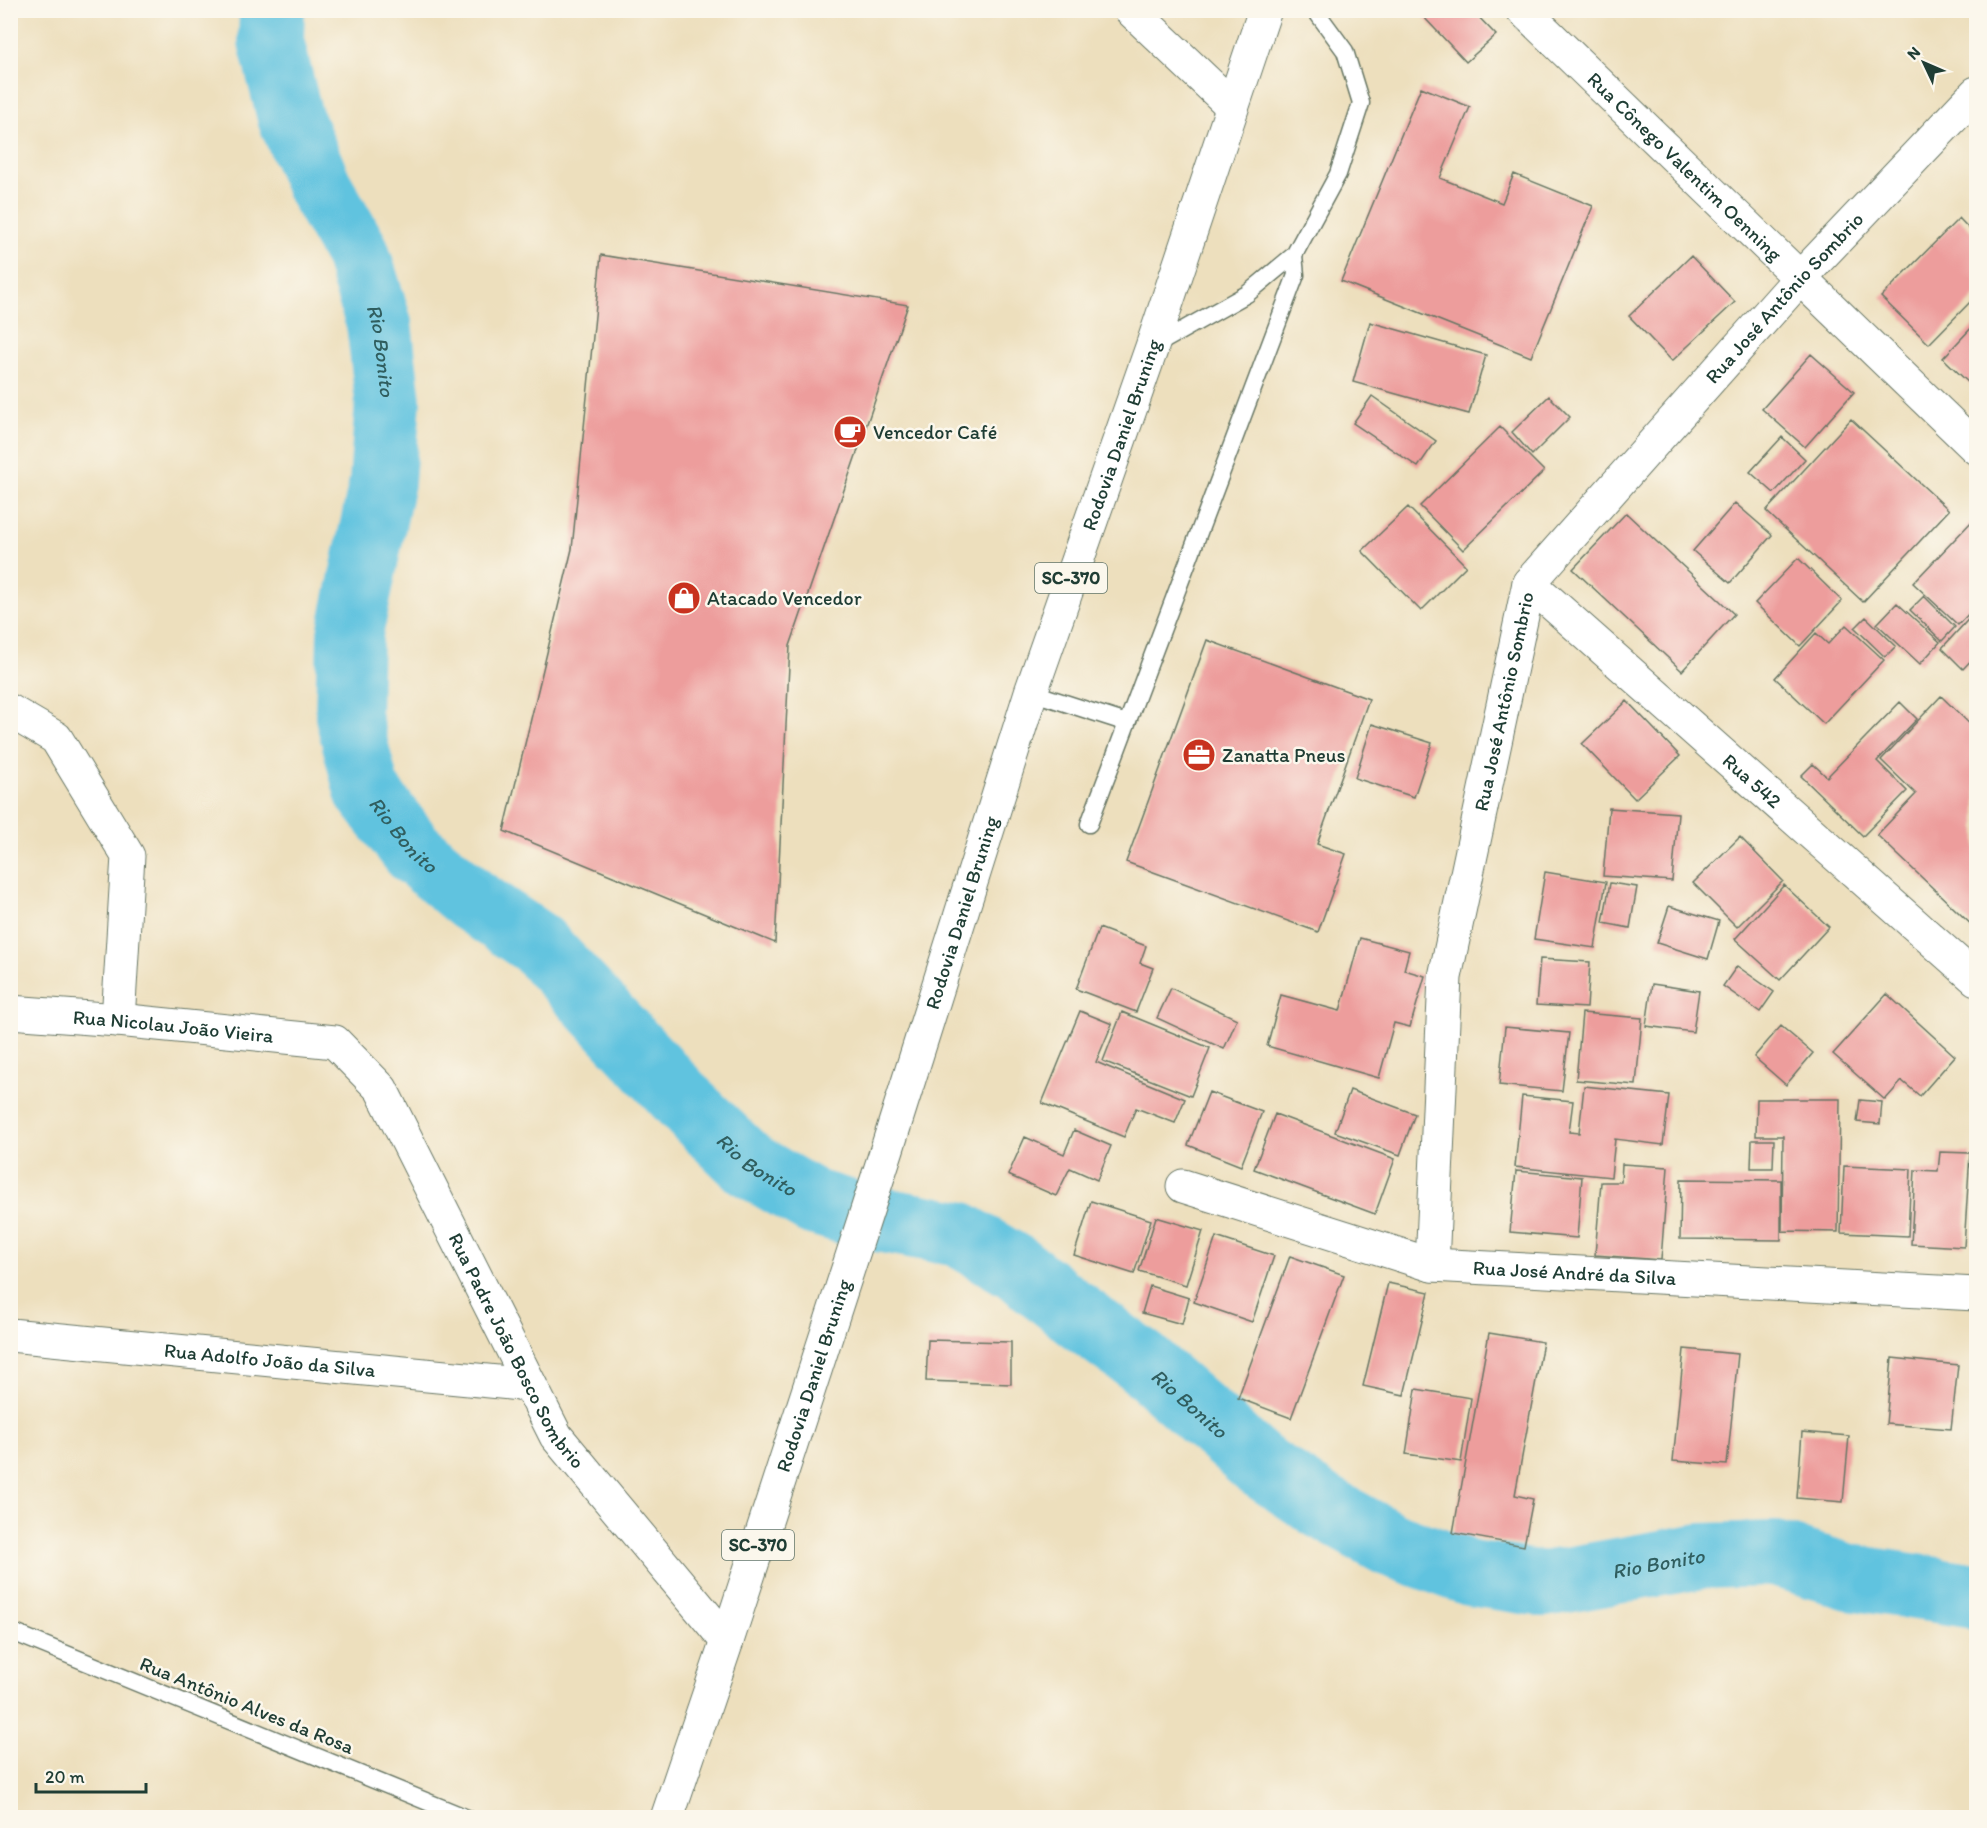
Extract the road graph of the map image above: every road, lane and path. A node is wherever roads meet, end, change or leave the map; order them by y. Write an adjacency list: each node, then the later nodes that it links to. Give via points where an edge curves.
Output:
1 (1131, 10): 6 (street)
2 (1264, 10): 6 (street, Rodovia Daniel Bruning / SC-370)
3 (1315, 10): 7 (lane, via 1345,51 1361,103 1338,174)
4 (1523, 10): 8 (street, Rua Cônego Valentim Oenning)
5 (1977, 93): 8 (street, Rua José Antônio Sombrio)
6 (1232, 106): 9 (street, Rodovia Daniel Bruning / SC-370)
7 (1294, 255): 9 (lane, via 1247,294); 14 (lane, via 1296,275)
8 (1800, 278): 10 (street, Rua Cônego Valentim Oenning); 11 (street, Rua José Antônio Sombrio)
9 (1152, 346): 12 (street, Rodovia Daniel Bruning / SC-370)
10 (1977, 448)
11 (1529, 583): 16 (street, Rua 542); 21 (street, Rua José Antônio Sombrio, via 1445,977)
12 (1031, 692): 14 (lane); 26 (street, Rodovia Daniel Bruning / SC-370)
13 (10, 711): 18 (street, via 56,738 128,856)
14 (1127, 723): 15 (lane)
15 (1089, 824)
16 (1977, 979)
17 (10, 1012): 18 (street, Rua Nicolau João Vieira)
18 (118, 1020): 19 (street, Rua Nicolau João Vieira)
19 (335, 1042): 24 (street, Rua Padre João Bosco Sombrio, via 381,1089)
20 (1183, 1186): 21 (street, Rua José André da Silva)
21 (1432, 1265): 22 (street, Rua José André da Silva)
22 (1977, 1294)
23 (10, 1335): 24 (street, Rua Adolfo João da Silva)
24 (530, 1385): 26 (street, Rua Padre João Bosco Sombrio, via 556,1437)
25 (10, 1631): 27 (lane, Rua Antônio Alves da Rosa)
26 (728, 1641): 28 (street, Rodovia Daniel Bruning / SC-370)
27 (467, 1818)
28 (667, 1818)

